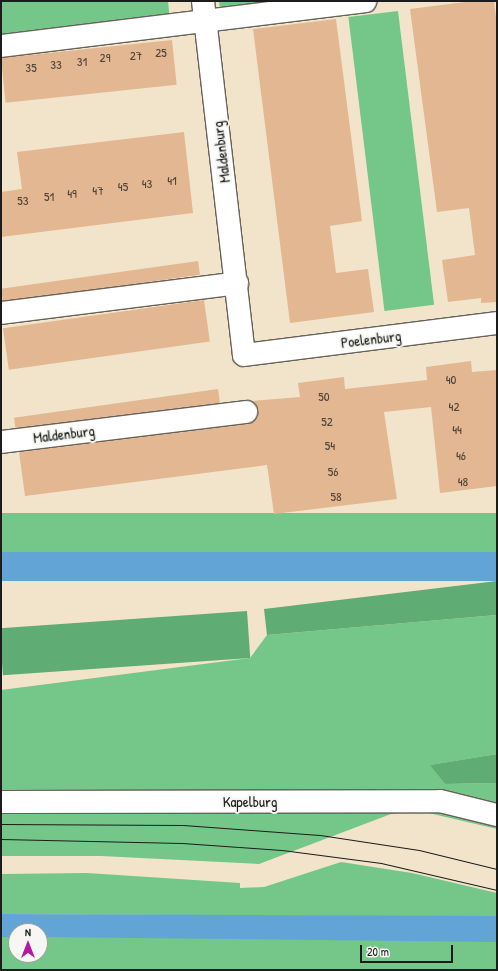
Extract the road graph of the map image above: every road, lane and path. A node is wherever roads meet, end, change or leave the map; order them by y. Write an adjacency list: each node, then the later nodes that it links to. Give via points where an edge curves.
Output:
1 (365, 1): 2 (street)
2 (204, 11): 3 (street); 4 (street, Maldenburg)
3 (1, 46)
4 (237, 283): 5 (street); 7 (street, Maldenburg)
5 (1, 313)
6 (497, 323): 7 (street, Poelenburg)
7 (244, 355)
8 (246, 412): 9 (street, Maldenburg)
9 (1, 442)
10 (1, 802): 11 (street, Kapelburg, via 440,801)
11 (497, 815)

